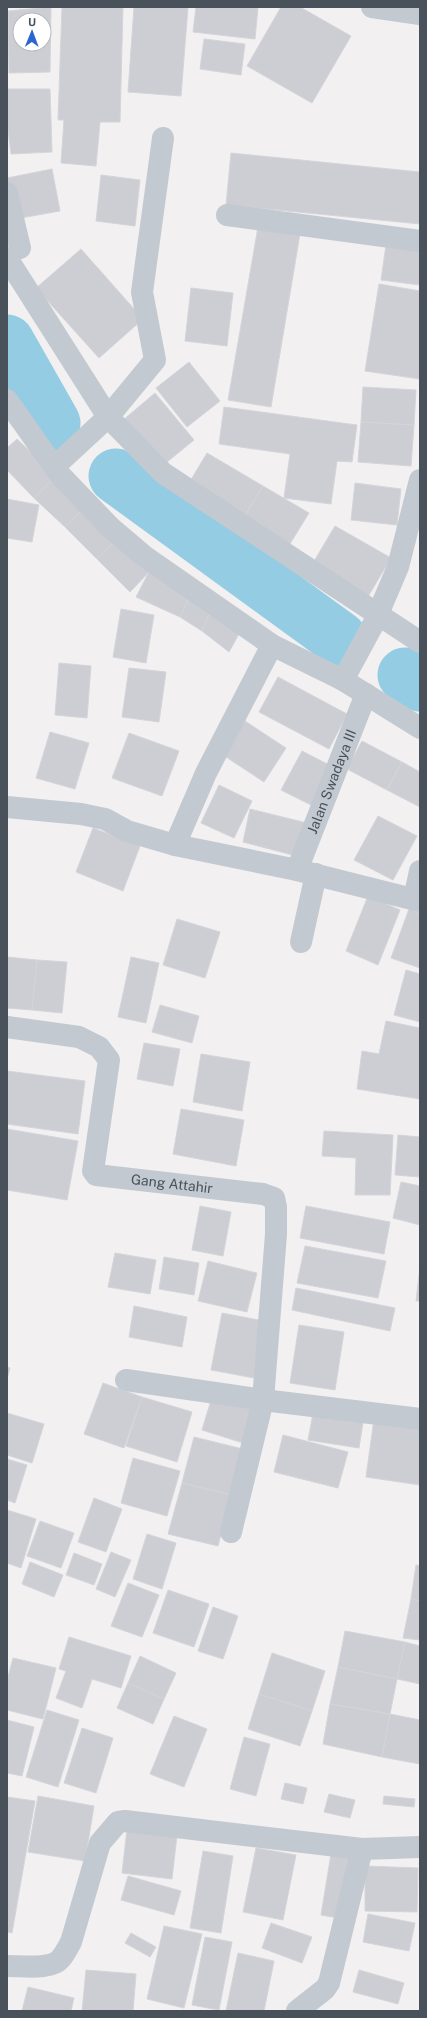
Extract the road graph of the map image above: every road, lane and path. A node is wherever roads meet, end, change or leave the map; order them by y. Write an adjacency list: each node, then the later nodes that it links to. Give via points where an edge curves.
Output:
1 (372, 7): 2 (street)
2 (420, 14)
3 (163, 138): 9 (street, via 142,292 156,357)
4 (7, 193): 7 (street)
5 (228, 215): 6 (street)
6 (420, 240)
7 (14, 253): 9 (street)
8 (7, 400): 10 (street)
9 (101, 423): 10 (street); 12 (street, via 163,473)
10 (60, 463): 14 (street, via 60,475 112,528 144,556)
11 (420, 481): 12 (street, via 398,567)
12 (376, 618): 13 (street); 15 (street)
13 (420, 642)
14 (272, 645): 15 (street); 19 (street, via 206,773)
15 (343, 680): 16 (street)
16 (366, 694): 17 (street); 21 (street, Jalan Swadaya III)
17 (420, 728)
18 (7, 807): 19 (street, via 81,814 105,819 127,831)
19 (175, 845): 21 (street)
20 (420, 871): 22 (street)
21 (306, 872): 22 (street); 23 (street, Jalan Swadaya III)
22 (417, 900)
23 (301, 942)
24 (7, 1027): 26 (street, Gang Attahir, via 78,1037 99,1047 109,1060 93,1171 96,1175 263,1194 274,1198 276,1234)
25 (126, 1380): 26 (street)
26 (263, 1400): 27 (street); 28 (street)
27 (420, 1419)
28 (231, 1532)
29 (420, 1847): 30 (street)
30 (362, 1849): 31 (street, via 118,1822 100,1843 71,1942 64,1954 56,1963 36,1967); 32 (street, via 329,1983)
31 (7, 1966)
32 (297, 2011)

